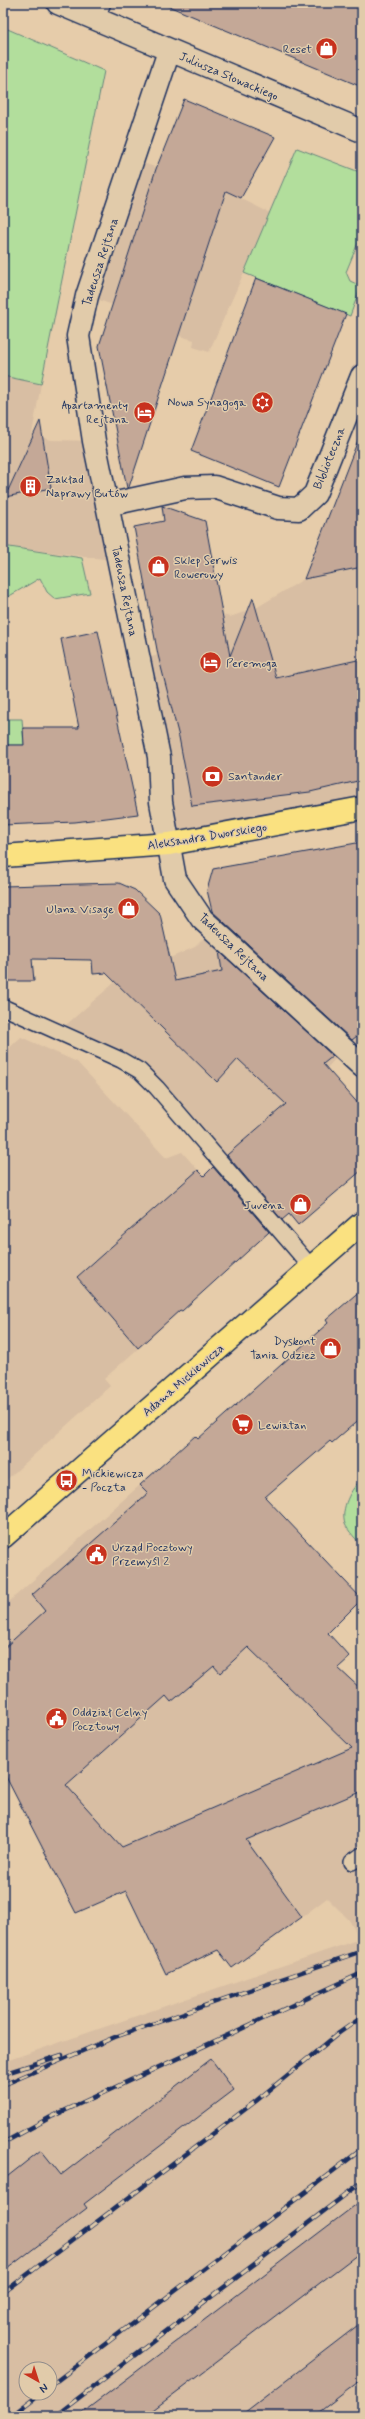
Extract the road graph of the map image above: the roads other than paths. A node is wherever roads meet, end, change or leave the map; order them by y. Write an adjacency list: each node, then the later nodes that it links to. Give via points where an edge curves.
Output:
1 (58, 3): 2 (street, Juliusza Słowackiego)
2 (99, 11): 3 (street, Juliusza Słowackiego)
3 (169, 51): 4 (street, Juliusza Słowackiego); 6 (street, Tadeusza Rejtana, via 88,296 78,336)
4 (362, 132)
5 (362, 376): 6 (street, Biblioteczna, via 315,494 299,509 278,508 214,487 185,488)
6 (107, 505): 8 (street, Tadeusza Rejtana, via 159,757 162,802)
7 (362, 808): 8 (main road, Aleksandra Dworskiego)
8 (169, 844): 9 (main road, Aleksandra Dworskiego); 11 (street, Tadeusza Rejtana, via 175,880 202,919)
9 (3, 856)
10 (5, 1008): 13 (lane, via 140,1071)
11 (362, 1066)
12 (362, 1223): 13 (main road, Adama Mickiewicza)
13 (312, 1268): 14 (main road, Adama Mickiewicza)
14 (3, 1537)

